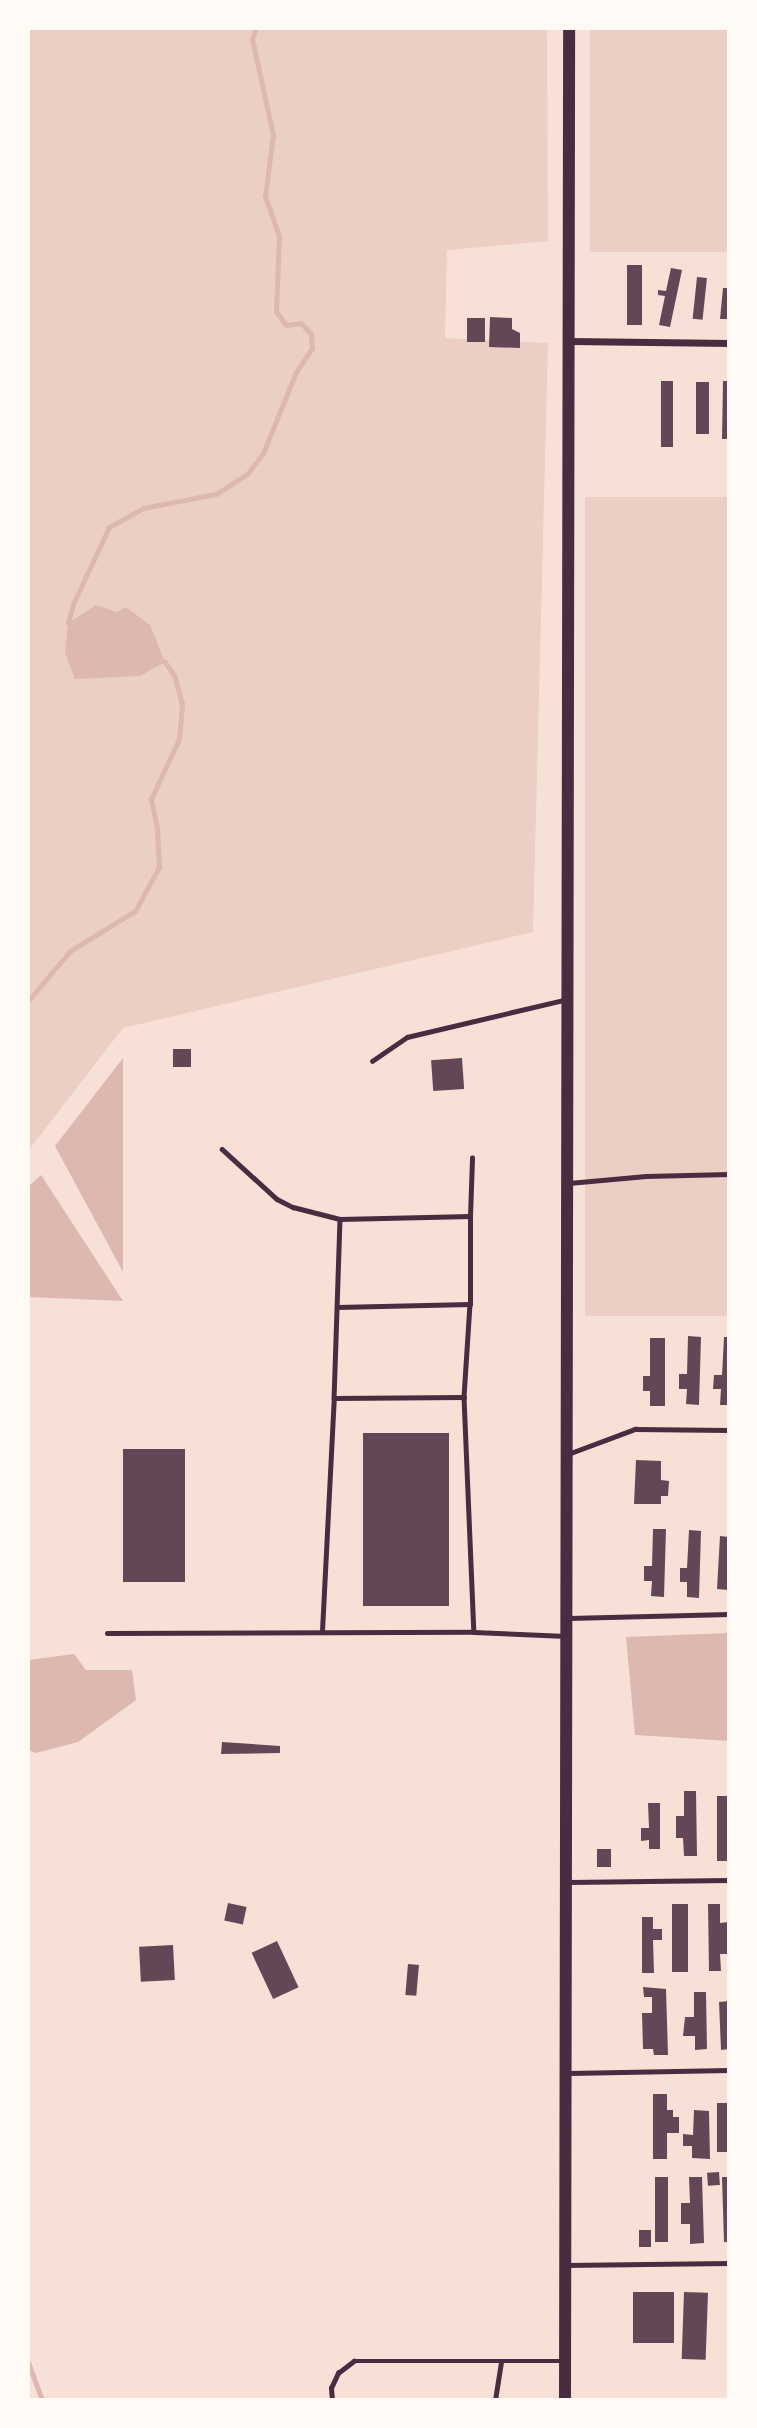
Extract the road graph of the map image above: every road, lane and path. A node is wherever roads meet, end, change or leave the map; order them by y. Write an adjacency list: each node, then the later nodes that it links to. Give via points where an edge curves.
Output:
1 (569, 28): 2 (street)
2 (570, 341): 3 (street); 4 (street)
3 (729, 342)
4 (568, 999): 5 (lane, via 407,1037); 9 (street)
5 (372, 1061)
6 (222, 1149): 11 (lane, via 277,1199 293,1208)
7 (472, 1158): 10 (lane)
8 (729, 1174): 9 (lane)
9 (568, 1183): 17 (street)
10 (470, 1216): 11 (lane); 12 (lane)
11 (340, 1219): 13 (lane)
12 (470, 1304): 13 (lane); 14 (lane)
13 (337, 1307): 15 (lane)
14 (464, 1397): 15 (lane); 21 (lane)
15 (334, 1398): 20 (lane)
16 (729, 1430): 17 (lane, via 635,1429)
17 (567, 1455): 19 (street)
18 (729, 1614): 19 (lane)
19 (567, 1618): 23 (street)
20 (322, 1631): 21 (lane); 22 (lane)
21 (474, 1632): 23 (lane)
22 (107, 1633)
23 (567, 1636): 25 (street)
24 (729, 1880): 25 (lane)
25 (566, 1882): 27 (street)
26 (729, 2070): 27 (lane)
27 (566, 2073): 29 (street)
28 (729, 2263): 29 (lane)
29 (565, 2265): 31 (street)
30 (501, 2361): 31 (lane); 32 (lane, via 354,2361 338,2373 331,2388); 33 (lane)
31 (565, 2361): 34 (street)
32 (332, 2400)
33 (495, 2400)
34 (565, 2400)

